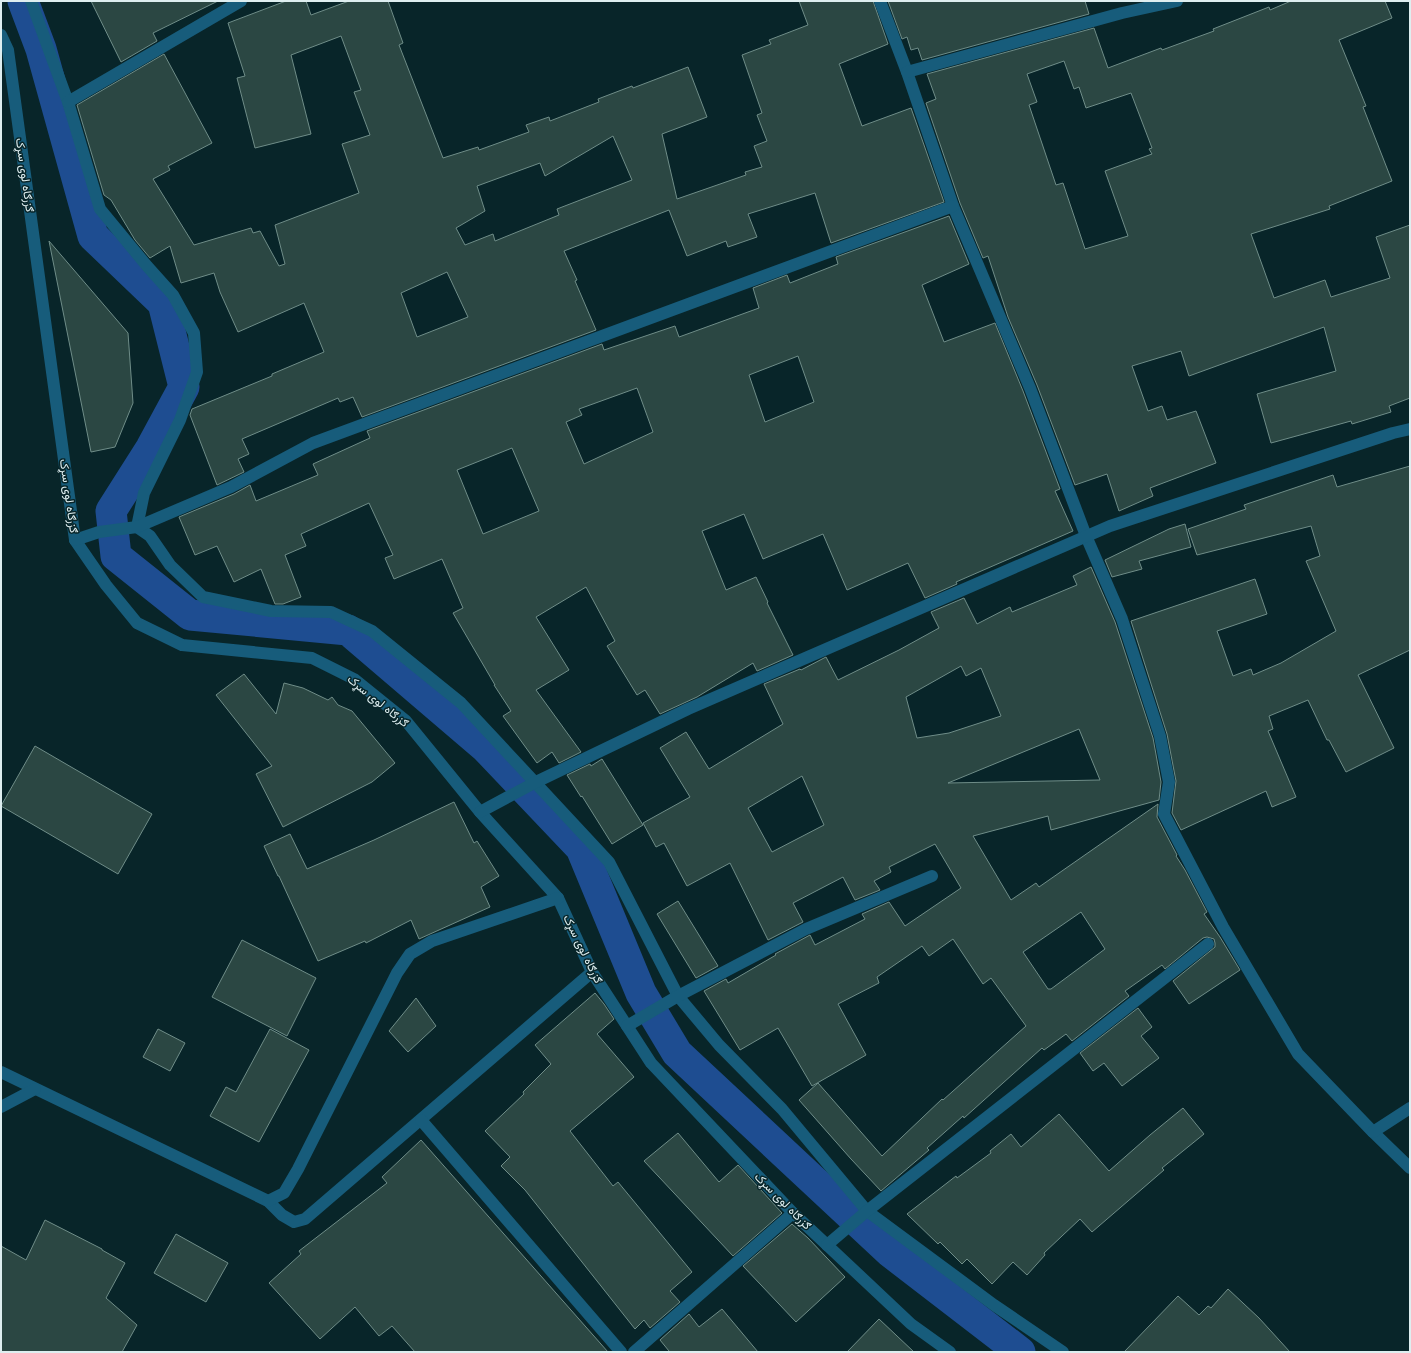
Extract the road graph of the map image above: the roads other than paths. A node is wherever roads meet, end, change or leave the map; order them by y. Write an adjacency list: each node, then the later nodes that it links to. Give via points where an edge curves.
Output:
1 (30, 1): 7 (street)
2 (240, 1): 7 (street)
3 (880, 1): 6 (street)
4 (1177, 1): 6 (street, via 1122,13)
5 (1, 35): 12 (street, ګزرګاه لوی سړک, via 8,50)
6 (907, 72): 8 (street)
7 (68, 102): 10 (street, via 100,209 173,295 194,334 197,372 180,420 144,493)
8 (953, 206): 10 (street, via 313,443 231,488); 11 (street, via 1030,388)
9 (1410, 429): 11 (street)
10 (137, 527): 12 (street, via 99,532); 13 (street, via 150,536 170,565 203,598 271,611 331,612 372,631 461,702)
11 (1086, 536): 13 (street, via 688,709); 26 (street, via 1122,619 1160,736 1169,782 1164,814 1223,927 1298,1054)
12 (75, 540): 14 (street, ګزرګاه لوی سړک, via 106,585 137,623 182,645 312,658 354,679 406,721)
13 (536, 782): 14 (street); 19 (street, via 609,862)
14 (480, 812): 16 (street, ګزرګاه لوی سړک)
15 (932, 876): 19 (street, via 806,929)
16 (558, 898): 18 (street, ګزرګاه لوی سړک); 28 (street, via 454,932 410,954 397,973 298,1169 284,1193)
17 (1208, 944): 29 (street)
18 (592, 972): 20 (street, ګزرګاه لوی سړک); 25 (street)
19 (678, 996): 20 (street); 29 (street, via 719,1045 782,1108)
20 (627, 1026): 30 (street, ګزرګاه لوی سړک, via 651,1063)
21 (1, 1072): 22 (street)
22 (35, 1089): 23 (street); 28 (street)
23 (1, 1107)
24 (1410, 1108): 26 (street)
25 (421, 1120): 28 (street, via 305,1219 294,1222 282,1215); 32 (street)
26 (1373, 1132): 27 (street)
27 (1410, 1168)
28 (268, 1201)
29 (867, 1211): 31 (street); 35 (street, via 994,1305)
30 (793, 1213): 31 (street, ګزرګاه لوی سړک); 33 (street)
31 (827, 1244): 34 (street, ګزرګاه لوی سړک, via 911,1324)
32 (621, 1352)
33 (634, 1352)
34 (950, 1352)
35 (1063, 1352)

